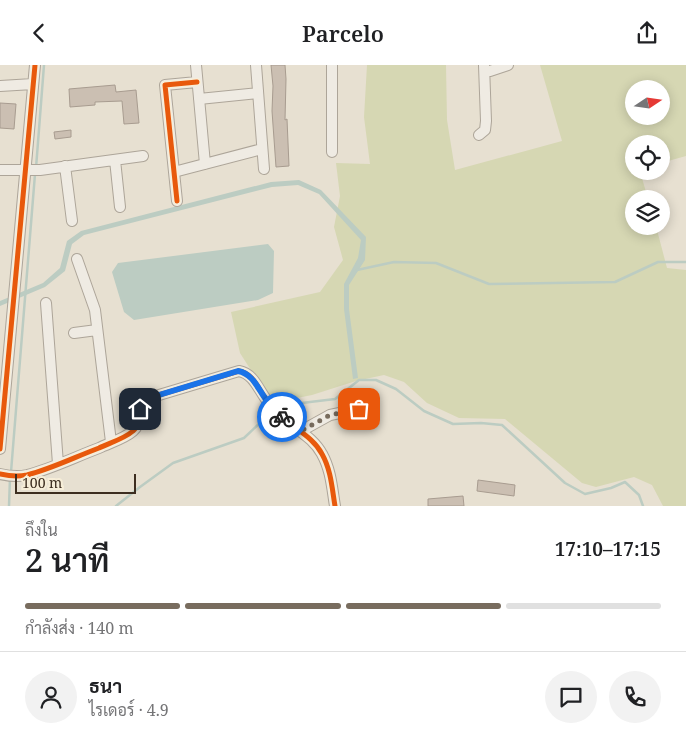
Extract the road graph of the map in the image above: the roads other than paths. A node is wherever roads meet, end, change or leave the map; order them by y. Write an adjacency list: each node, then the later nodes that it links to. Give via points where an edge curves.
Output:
1 (35, 65): 8 (street)
2 (196, 65): 7 (street)
3 (256, 65): 10 (street)
4 (332, 65): 14 (street)
5 (508, 65): 6 (street)
6 (487, 68): 12 (street, via 485,130)
7 (197, 82): 11 (street); 22 (street, via 165,85)
8 (33, 84): 9 (street); 19 (street)
9 (0, 86)
10 (258, 93): 11 (street); 13 (street)
11 (199, 99): 17 (street)
12 (479, 135)
13 (262, 149): 17 (street); 20 (street)
14 (332, 152)
15 (143, 156): 16 (street)
16 (115, 160): 18 (street); 24 (street)
17 (205, 164): 22 (street)
18 (65, 166): 19 (street); 25 (street)
19 (25, 169): 21 (street); 28 (street)
20 (264, 169)
21 (0, 170)
22 (174, 172): 23 (street)
23 (177, 201)
24 (120, 207)
25 (72, 221)
26 (77, 259): 30 (street, via 93,302)
27 (46, 303): 37 (street)
28 (11, 319): 29 (street); 33 (street)
29 (0, 322)
30 (98, 330): 31 (street); 35 (street)
31 (74, 333)
32 (359, 409): 34 (street, via 330,415)
33 (1, 426): 36 (street)
34 (301, 431): 35 (street, via 267,401 251,377 245,372 232,372 149,398 140,409 134,431); 39 (street, via 316,445 327,464)
35 (111, 442): 37 (street)
36 (0, 449)
37 (58, 464): 38 (street, via 26,475)
38 (7, 475)
39 (335, 506)

